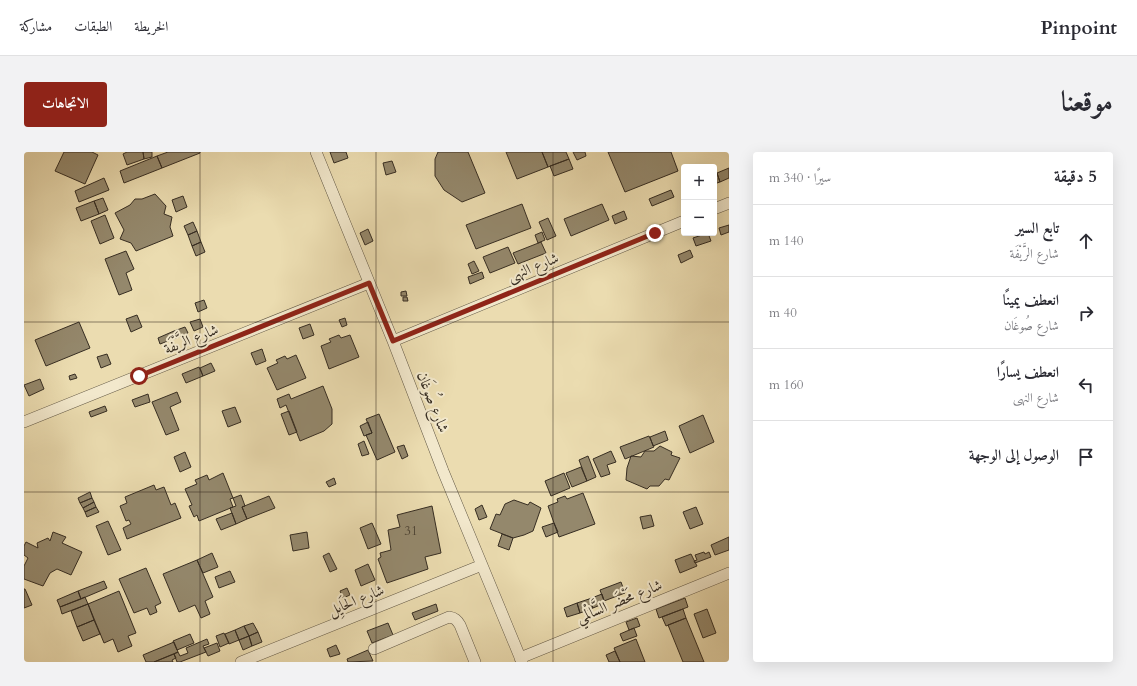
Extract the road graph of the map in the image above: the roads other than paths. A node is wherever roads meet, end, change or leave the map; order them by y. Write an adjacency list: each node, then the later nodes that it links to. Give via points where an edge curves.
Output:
1 (316, 152): 5 (street, شارع صُوغَان)
2 (729, 203): 3 (street)
3 (717, 208)
4 (681, 223): 6 (street, شارع النهى)
5 (369, 283): 6 (street, شارع صُوغَان); 7 (street, شارع الرَّيْفَة)
6 (393, 341): 8 (street, شارع صُوغَان)
7 (24, 422)
8 (482, 565): 11 (street, شارع صُوغَان); 12 (street, شارع الحَايِل)
9 (729, 573): 11 (street, شارع مَحْضَر السَّالْمي)
10 (374, 649): 13 (street, via 454,618 460,624)
11 (521, 660)
12 (241, 662)
13 (475, 662)

